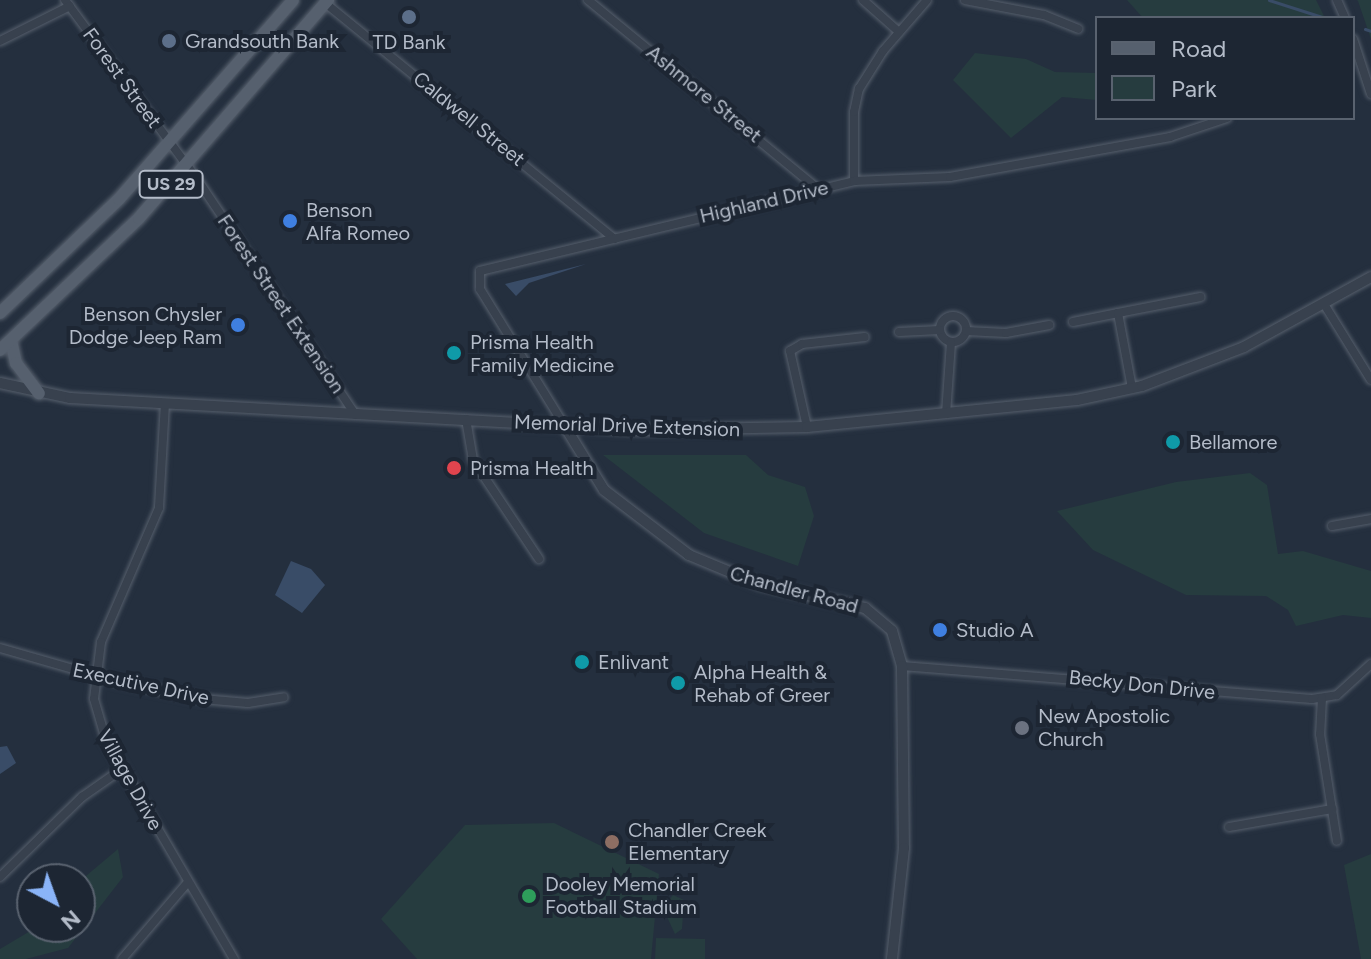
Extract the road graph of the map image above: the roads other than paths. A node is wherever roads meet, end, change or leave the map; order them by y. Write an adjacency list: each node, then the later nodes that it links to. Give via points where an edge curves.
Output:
1 (293, 0): 16 (main road, US 29)
2 (863, 0): 9 (street)
3 (927, 0): 9 (street)
4 (965, 0): 8 (street, via 1044,15)
5 (325, 1): 18 (main road, US 29); 21 (street, Caldwell Street)
6 (595, 2): 20 (street, Ashmore Street)
7 (68, 3): 10 (street); 16 (street, Forest Street)
8 (1078, 29)
9 (899, 32): 19 (street, via 857,96)
10 (0, 41)
11 (1355, 45): 12 (street)
12 (1364, 70): 13 (street); 14 (street)
13 (1355, 73)
14 (1371, 94)
15 (1221, 120): 19 (street, Highland Drive, via 1170,137 950,177)
16 (169, 144): 17 (street, Forest Street); 25 (main road, US 29)
17 (177, 156): 18 (street, Forest Street Extension)
18 (185, 168): 33 (main road, US 29); 41 (street, Forest Street Extension)
19 (854, 181): 20 (street, Highland Drive)
20 (819, 190): 21 (street, Highland Drive)
21 (615, 239): 44 (street, Highland Drive, via 478,274 480,289)
22 (1371, 277): 24 (street, Memorial Drive Extension)
23 (1200, 297): 26 (street)
24 (1324, 304): 36 (street); 38 (street, Memorial Drive Extension, via 1223,357)
25 (0, 313)
26 (1118, 313): 27 (street); 38 (street)
27 (1073, 322)
28 (1049, 325): 30 (street, via 1006,333)
29 (940, 330): 30 (street, via 952,315 963,319); 31 (street); 34 (street)
30 (966, 331): 34 (street)
31 (899, 332)
32 (865, 337): 45 (street, via 802,344 790,351)
33 (11, 340): 35 (main road, US 29); 39 (main road, via 19,370)
34 (951, 342): 42 (street)
35 (0, 350)
36 (1371, 380)
37 (0, 383): 39 (street, Memorial Drive Extension)
38 (1132, 388): 42 (street, Memorial Drive Extension)
39 (39, 393): 40 (street, Memorial Drive Extension)
40 (165, 403): 41 (street, Memorial Drive Extension); 52 (street, Village Drive, via 159,508 105,630)
41 (355, 414): 43 (street, Memorial Drive Extension)
42 (946, 414): 45 (street, Memorial Drive Extension)
43 (466, 419): 44 (street, Memorial Drive Extension); 48 (street, via 473,460)
44 (564, 425): 45 (street, Memorial Drive Extension, via 683,431); 51 (street, Chandler Road, via 593,477 636,518 728,574 872,611 892,631)
45 (807, 427)
46 (1371, 519): 47 (street)
47 (1332, 526)
48 (539, 559)
49 (0, 648): 52 (street, Executive Drive)
50 (1371, 664): 54 (street, via 1337,695)
51 (902, 666): 54 (street, Becky Don Drive); 63 (street, Chandler Road, via 904,848)
52 (94, 676): 53 (street, Executive Drive, via 229,702); 55 (street, Village Drive, via 99,722)
53 (284, 697)
54 (1322, 698): 56 (street, via 1320,734)
55 (122, 769): 59 (street, via 82,797); 60 (street, Village Drive)
56 (1332, 809): 57 (street); 58 (street)
57 (1229, 827)
58 (1337, 841)
59 (0, 877)
60 (188, 882): 61 (street); 62 (street, Village Drive)
61 (122, 959)
62 (234, 959)
63 (892, 959)

